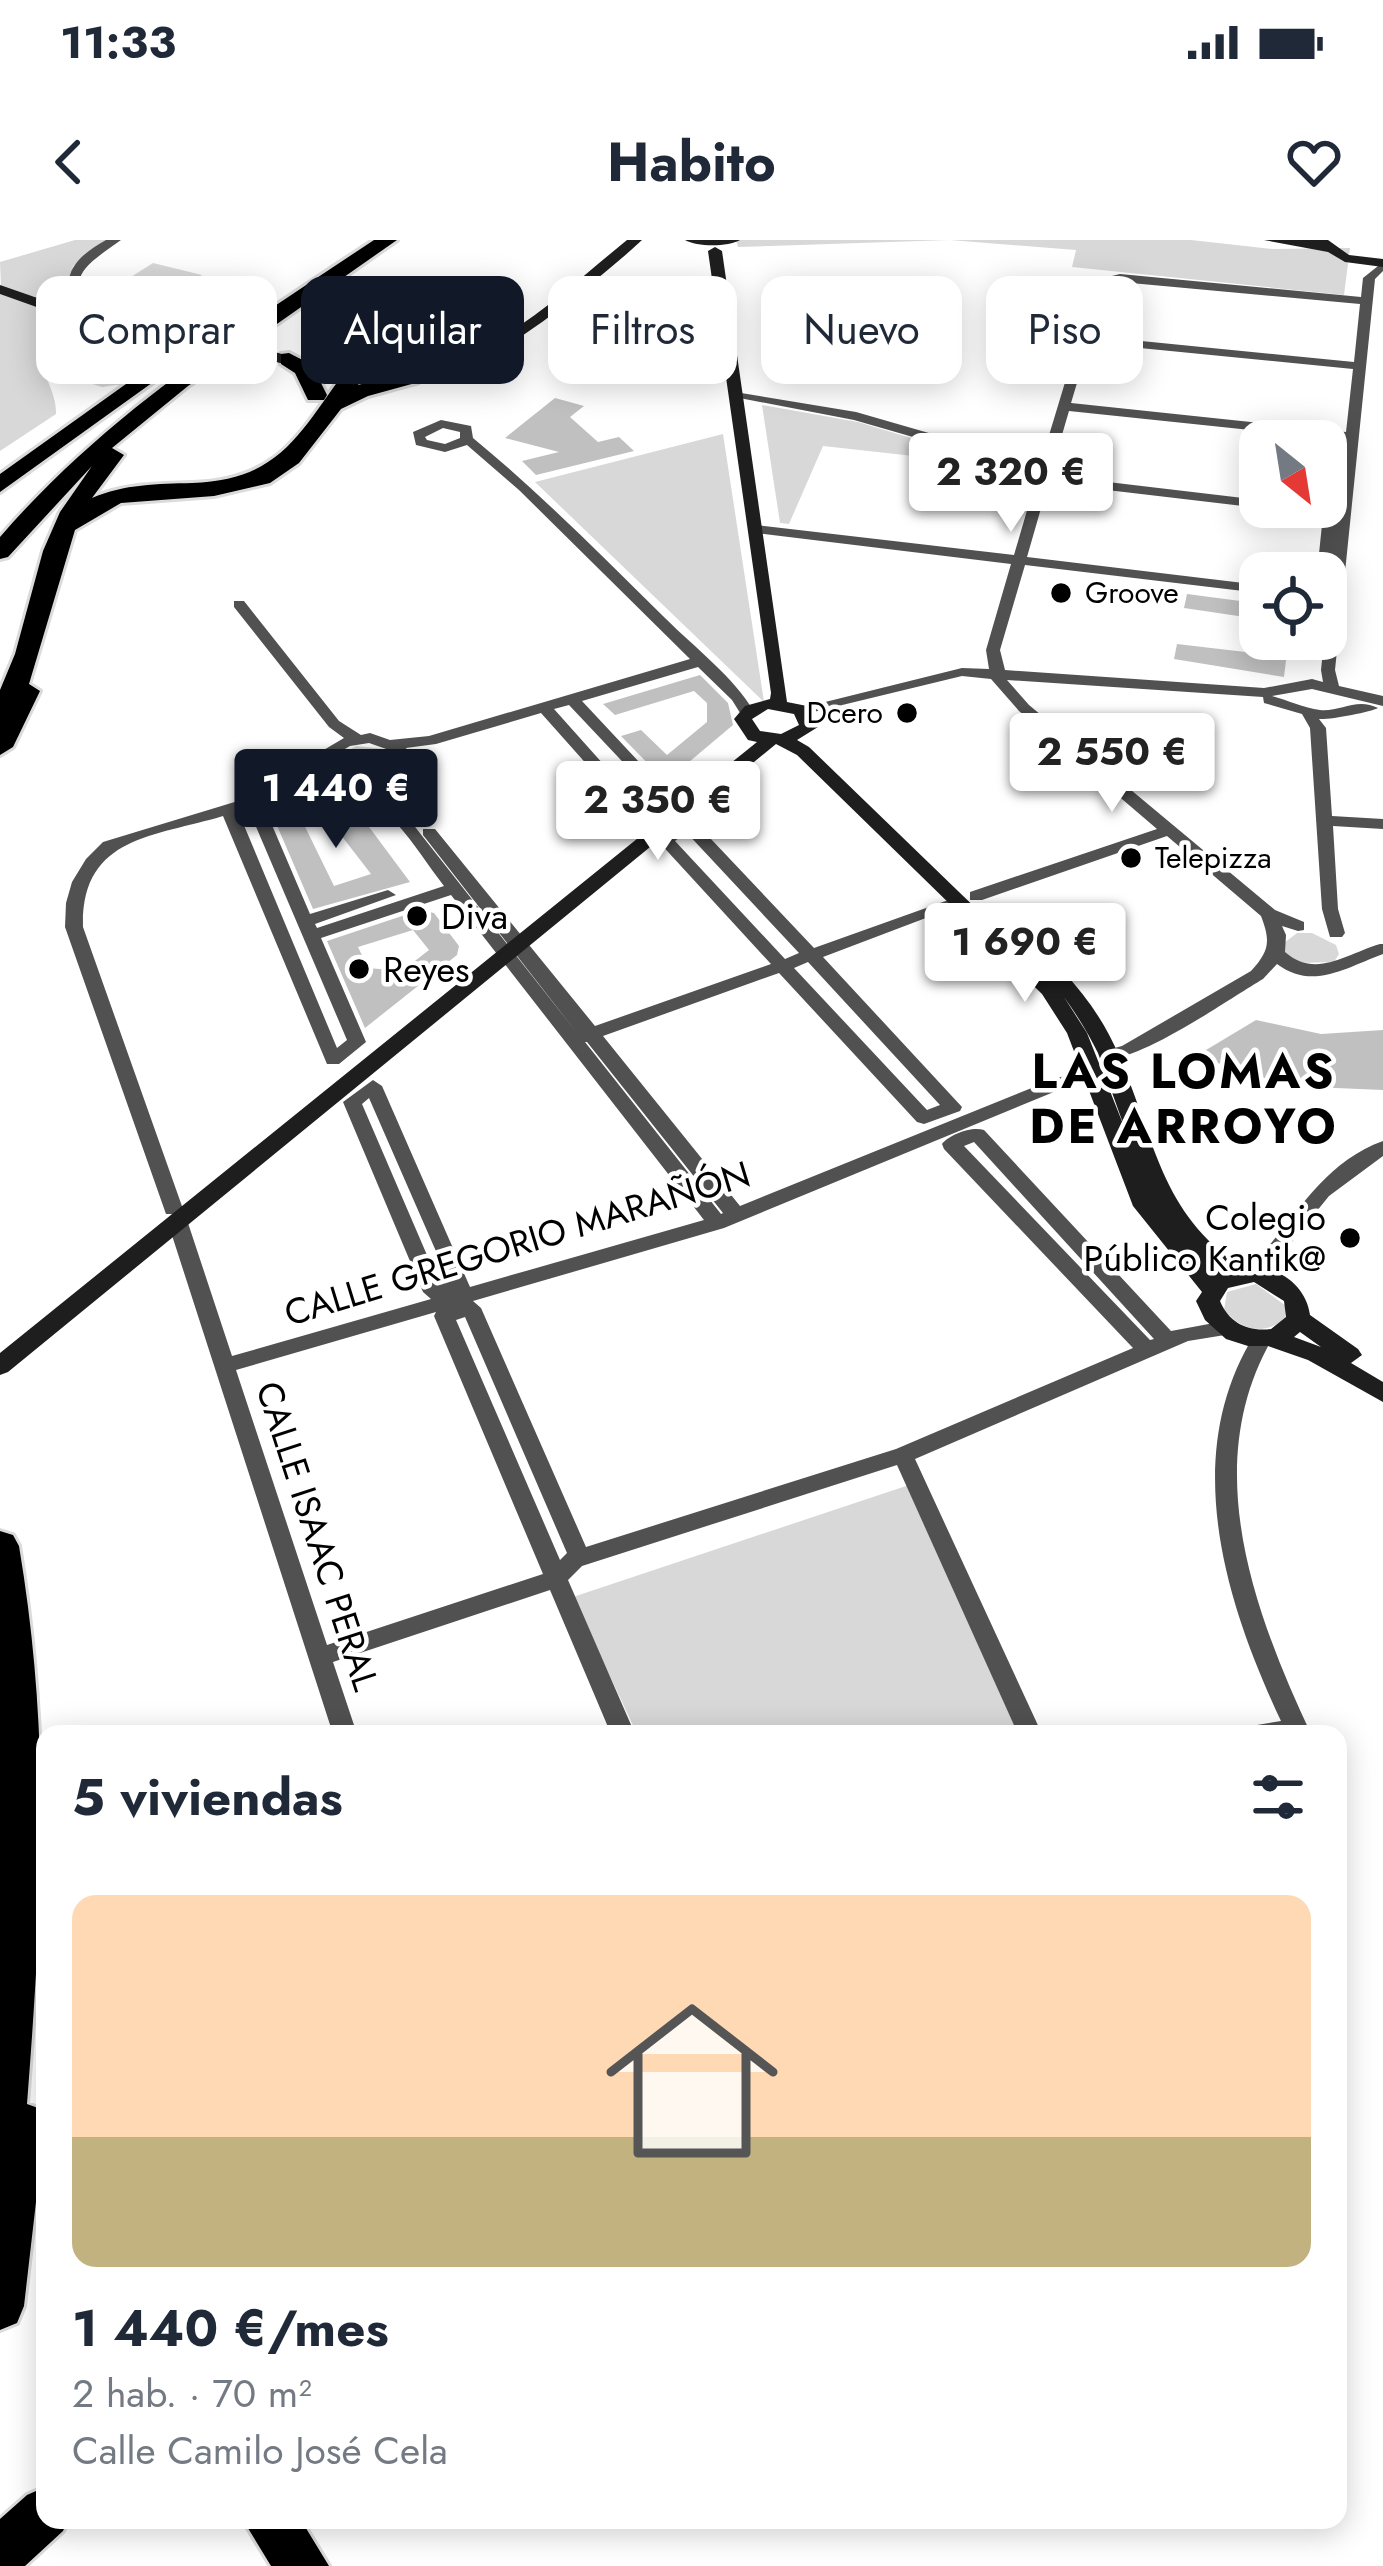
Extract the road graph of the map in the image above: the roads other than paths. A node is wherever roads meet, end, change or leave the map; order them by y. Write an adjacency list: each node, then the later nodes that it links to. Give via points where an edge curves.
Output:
1 (115, 240): 12 (street)
2 (364, 240): 11 (highway)
3 (387, 240): 18 (highway)
4 (635, 240): 19 (street)
5 (1270, 240): 8 (street)
6 (696, 241): 7 (street)
7 (726, 244): 32 (street)
8 (1323, 244): 9 (street)
9 (1345, 258): 10 (street); 17 (street, via 1358,272)
10 (1383, 264): 17 (street, via 1371,271)
11 (326, 266): 16 (highway); 42 (highway, via 103,419)
12 (74, 276)
13 (1143, 283): 17 (street)
14 (3, 291): 15 (street)
15 (36, 301)
16 (277, 301)
17 (1360, 301): 24 (street)
18 (277, 307)
19 (524, 326)
20 (1143, 344): 24 (street)
21 (277, 356): 22 (street, bridge)
22 (289, 359): 23 (street); 33 (highway)
23 (301, 362)
24 (1353, 366): 35 (street)
25 (58, 384): 40 (highway, via 64,401 46,446)
26 (155, 384): 40 (highway)
27 (170, 384): 45 (highway, via 64,478)
28 (176, 384): 37 (highway)
29 (341, 384): 33 (highway)
30 (386, 384): 33 (highway)
31 (1069, 384): 34 (street)
32 (735, 396): 39 (street, via 856,416); 43 (street)
33 (322, 402): 37 (highway, via 278,461 230,480 151,483 125,466); 44 (highway, via 284,466 260,480 107,500)
34 (1063, 406): 36 (street); 39 (street)
35 (1347, 420)
36 (1239, 425)
37 (130, 434): 44 (highway)
38 (469, 443): 52 (street)
39 (1044, 474): 41 (street); 46 (street)
40 (0, 485)
41 (1239, 502)
42 (0, 513)
43 (756, 529): 46 (street); 60 (street)
44 (59, 539): 49 (highway)
45 (0, 552)
46 (1018, 561): 47 (street); 53 (street, via 993,650)
47 (1239, 587)
48 (239, 604): 63 (street)
49 (40, 621): 59 (highway); 67 (highway, via 24,700)
50 (1315, 660): 54 (street)
51 (1328, 660): 55 (street)
52 (701, 662): 56 (street); 61 (street)
53 (997, 676): 54 (street); 60 (street); 77 (street, via 1024,709)
54 (1294, 693): 55 (street); 62 (street)
55 (1340, 696): 57 (street); 62 (street)
56 (572, 699): 58 (street); 74 (street, via 661,794)
57 (1383, 705)
58 (544, 707): 68 (street); 74 (street, via 637,811)
59 (0, 711)
60 (794, 711): 61 (street); 65 (street); 79 (street)
61 (748, 712): 65 (street); 74 (street, via 733,753)
62 (1318, 719): 75 (street)
63 (334, 724): 64 (street); 66 (street)
64 (357, 739): 66 (street); 68 (street)
65 (777, 740): 74 (street); 79 (street, via 803,751)
66 (337, 746): 69 (street, via 326,757)
67 (0, 747)
68 (398, 751): 70 (street)
69 (331, 771): 71 (street); 72 (street)
70 (392, 774): 71 (street); 85 (street, via 398,794)
71 (359, 782): 78 (street, via 384,798)
72 (253, 800): 73 (street); 83 (street)
73 (228, 808): 83 (street, via 333,1060 357,1042); 96 (street, CALLE ISAAC PERAL, via 129,837 100,853 75,890 74,927)
74 (663, 817): 85 (street); 88 (street, via 687,823); 89 (street, via 666,841)
75 (1323, 820): 76 (street); 80 (street)
76 (1383, 824)
77 (1169, 830): 79 (street); 81 (street)
78 (450, 883): 83 (street); 85 (street)
79 (968, 899): 88 (street); 93 (street)
80 (1330, 909): 82 (street); 84 (street)
81 (1269, 914): 82 (street); 86 (street)
82 (1307, 926): 84 (street); 86 (street)
83 (306, 929)
84 (1344, 943): 87 (street); 90 (street, CALLE GREGORIO MARAÑÓN, via 1331,972)
85 (508, 944): 92 (street); 96 (street)
86 (1276, 945): 90 (street); 91 (street, CALLE GREGORIO MARAÑÓN)
87 (1382, 949)
88 (809, 955): 89 (street); 94 (street, via 953,1107)
89 (783, 965): 92 (street); 94 (street, via 924,1118)
90 (1297, 970): 91 (street, CALLE GREGORIO MARAÑÓN)
91 (1257, 975): 93 (street, CALLE GREGORIO MARAÑÓN)
92 (582, 1037): 97 (street)
93 (1102, 1064): 94 (street, CALLE GREGORIO MARAÑÓN); 99 (street, via 1165,1204 1208,1257); 102 (street, via 1138,1193)
94 (949, 1127): 97 (street, CALLE GREGORIO MARAÑÓN); 106 (street, via 952,1144)
95 (1383, 1147): 98 (street, via 1316,1198)
96 (176, 1216): 104 (street); 110 (street, CALLE ISAAC PERAL)
97 (727, 1219): 110 (street, CALLE GREGORIO MARAÑÓN)
98 (1280, 1252): 99 (street); 100 (street)
99 (1245, 1274): 100 (street); 102 (street)
100 (1279, 1282): 103 (street, via 1296,1298)
101 (433, 1292): 101 (street, via 461,1285 373,1086 352,1102)
102 (1221, 1316): 105 (street); 106 (street); 108 (street)
103 (1298, 1319): 105 (street); 111 (street)
104 (46, 1320): 107 (street); 109 (street)
105 (1266, 1339): 108 (street); 112 (street, via 1316,1354)
106 (1167, 1342): 113 (street)
107 (0, 1348)
108 (1244, 1362): 121 (street, via 1228,1467 1237,1566 1255,1634)
109 (0, 1366)
110 (224, 1366): 117 (street, CALLE ISAAC PERAL)
111 (1383, 1374)
112 (1383, 1393)
113 (903, 1455): 115 (street); 120 (street)
114 (0, 1546): 122 (highway, via 23,1763)
115 (580, 1558): 116 (street); 116 (street, via 471,1308 443,1316)
116 (555, 1579): 117 (street); 119 (street)
117 (318, 1658): 118 (street, CALLE ISAAC PERAL)
118 (342, 1725)
119 (619, 1725)
120 (1026, 1725)
121 (1295, 1725)
122 (21, 1893): 123 (highway); 124 (highway, via 28,2074)
123 (0, 2152)
124 (0, 2306)
125 (36, 2521): 127 (highway)
126 (276, 2529): 128 (highway)
127 (0, 2554)
128 (303, 2566)

